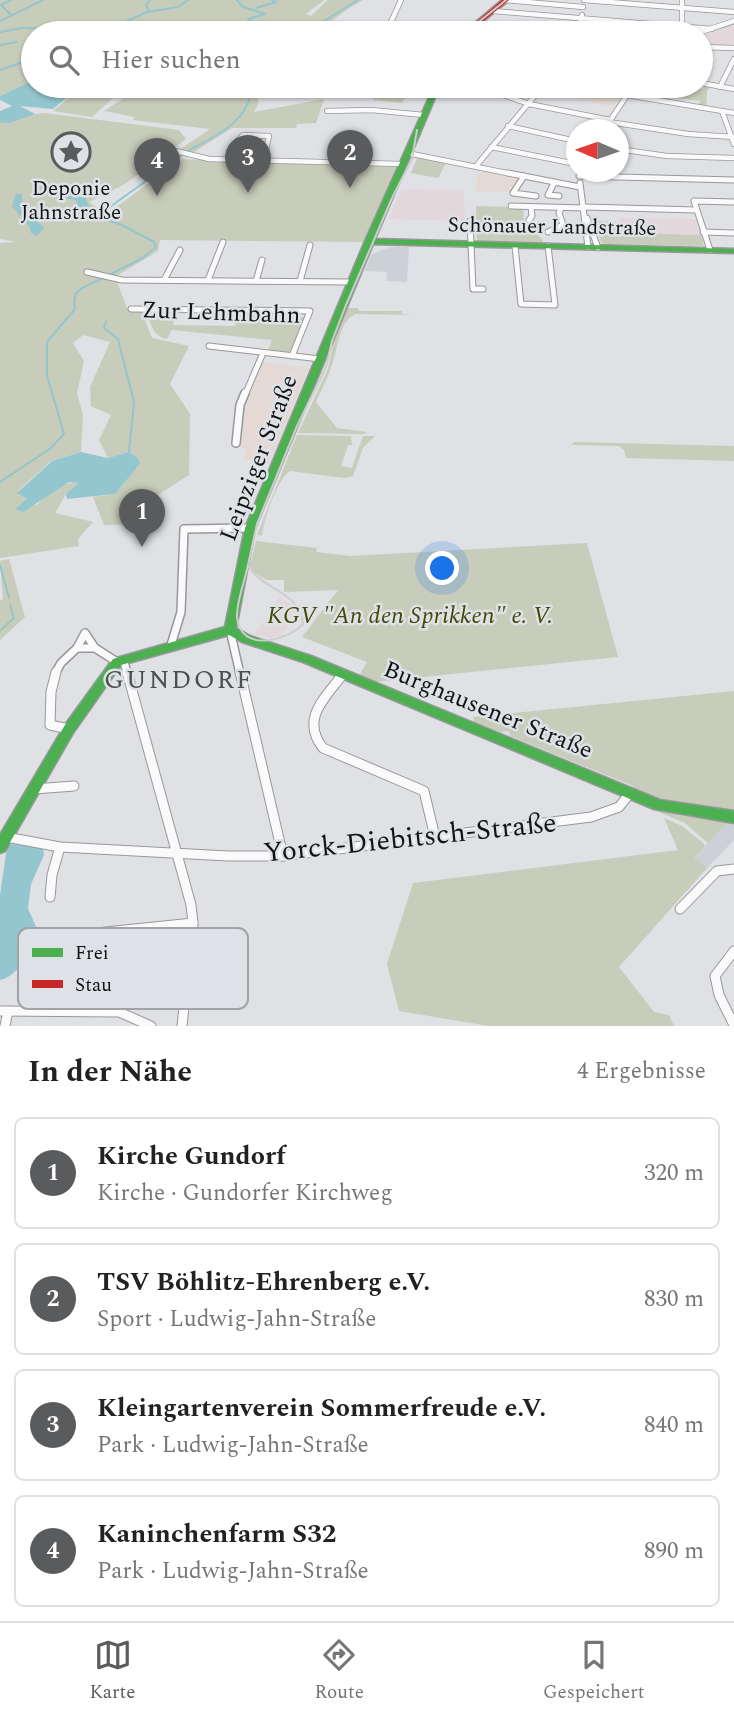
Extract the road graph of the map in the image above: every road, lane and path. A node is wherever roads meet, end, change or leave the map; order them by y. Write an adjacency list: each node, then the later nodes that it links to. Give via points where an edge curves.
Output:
1 (401, 0): 10 (street)
2 (506, 0): 5 (street); 7 (street)
3 (584, 0): 5 (street); 6 (street)
4 (682, 0): 6 (street)
5 (583, 7): 9 (street)
6 (682, 8): 8 (street); 14 (street)
7 (493, 11): 9 (street); 11 (street)
8 (734, 12)
9 (582, 18): 12 (street); 13 (street)
10 (391, 21)
11 (481, 21)
12 (581, 21)
13 (620, 21)
14 (682, 21)
15 (734, 21): 16 (street)
16 (713, 29)
17 (713, 47): 18 (street)
18 (734, 48)
19 (734, 59): 21 (street)
20 (713, 86): 21 (street)
21 (720, 87): 22 (street)
22 (734, 89)
23 (432, 98): 32 (street, Leipziger Straße)
24 (512, 98): 28 (street)
25 (534, 98): 28 (street)
26 (625, 98): 34 (street)
27 (645, 98): 30 (street)
28 (529, 104): 33 (street); 36 (street)
29 (327, 111): 32 (street)
30 (722, 111): 31 (street); 37 (street)
31 (734, 113)
32 (424, 115): 45 (street, Leipziger Straße)
33 (605, 119)
34 (611, 119)
35 (629, 124): 37 (street)
36 (508, 126): 38 (street); 40 (street)
37 (733, 137): 39 (street)
38 (566, 139)
39 (734, 144)
40 (491, 147): 47 (street); 48 (street)
41 (266, 149): 41 (street, via 269,136 243,135 231,147); 46 (street)
42 (176, 151): 46 (street, via 200,158)
43 (629, 151): 44 (street)
44 (734, 158)
45 (405, 159): 46 (street); 48 (street); 68 (street, Leipziger Straße)
46 (263, 160)
47 (566, 162)
48 (476, 166): 49 (street)
49 (524, 176): 53 (street); 55 (street, via 513,193)
50 (629, 176): 51 (street)
51 (734, 180)
52 (580, 182): 54 (street)
53 (554, 183): 54 (street); 56 (street, via 548,195)
54 (580, 187): 61 (street)
55 (536, 196)
56 (559, 196)
57 (734, 202): 62 (street, via 694,201)
58 (511, 206): 59 (street)
59 (531, 207): 60 (street); 64 (street)
60 (561, 208): 61 (street); 65 (street, via 563,225)
61 (584, 209): 62 (street); 74 (street)
62 (696, 209): 66 (street)
63 (470, 220): 70 (street)
64 (529, 220)
65 (548, 232)
66 (703, 232): 67 (street); 76 (street)
67 (734, 233)
68 (369, 241): 70 (street, Schönauer Landstraße); 84 (street, Leipziger Straße)
69 (223, 242): 81 (street)
70 (472, 244): 72 (street, Schönauer Landstraße); 85 (street, via 473,289)
71 (310, 245): 83 (street)
72 (515, 246): 73 (street, Schönauer Landstraße); 73 (street, via 521,304 555,305)
73 (548, 246): 74 (street, Schönauer Landstraße)
74 (593, 247): 76 (street, Schönauer Landstraße)
75 (180, 250): 80 (street)
76 (710, 250): 77 (street, Schönauer Landstraße)
77 (734, 251)
78 (262, 260): 82 (street)
79 (86, 272): 80 (street, via 122,280)
80 (164, 280): 81 (street)
81 (208, 280): 82 (street)
82 (256, 281): 83 (street)
83 (300, 281): 84 (street)
84 (352, 282): 90 (street, Leipziger Straße)
85 (484, 289)
86 (131, 309): 89 (street, Zur Lehmbahn, via 310,312)
87 (209, 346): 88 (street, Zur Lehmbahn)
88 (263, 353): 89 (street, Zur Lehmbahn); 91 (street, via 240,405)
89 (292, 356): 90 (street, Zur Lehmbahn)
90 (320, 359): 92 (street, Leipziger Straße)
91 (236, 443)
92 (250, 528): 93 (street, Leipziger Straße); 94 (street, via 182,532 181,612)
93 (230, 630): 94 (street); 98 (street, Burghausener Straße); 109 (street, Leipziger Straße)
94 (171, 645): 97 (street)
95 (77, 648): 96 (street); 96 (street, via 86,633); 99 (street, via 62,661 50,686 50,725)
96 (94, 648): 97 (street)
97 (120, 662): 99 (street, via 107,672); 108 (street)
98 (343, 674): 102 (street, Burghausener Straße); 105 (street, via 312,718 313,736 323,748 424,791)
99 (69, 729): 101 (street)
100 (74, 786): 101 (street)
101 (33, 789): 104 (street)
102 (630, 793): 103 (street, Burghausener Straße, via 671,809); 105 (street, Yorck-Diebitsch-Straße, via 621,807 591,817)
103 (734, 817)
104 (5, 836): 106 (street, Yorck-Diebitsch-Straße); 107 (street)
105 (435, 837): 109 (street, Yorck-Diebitsch-Straße)
106 (60, 846): 108 (street, Yorck-Diebitsch-Straße); 111 (street)
107 (0, 847)
108 (179, 854): 109 (street, Yorck-Diebitsch-Straße); 113 (street)
109 (283, 856)
110 (734, 869): 112 (street, via 717,871)
111 (50, 897)
112 (680, 909)
113 (193, 923): 114 (street); 115 (street)
114 (144, 928)
115 (192, 928)
116 (734, 951): 118 (street, via 715,976)
117 (4, 1011): 119 (street); 120 (street, via 119,1012)
118 (734, 1025)
119 (5, 1026)
120 (151, 1026)

